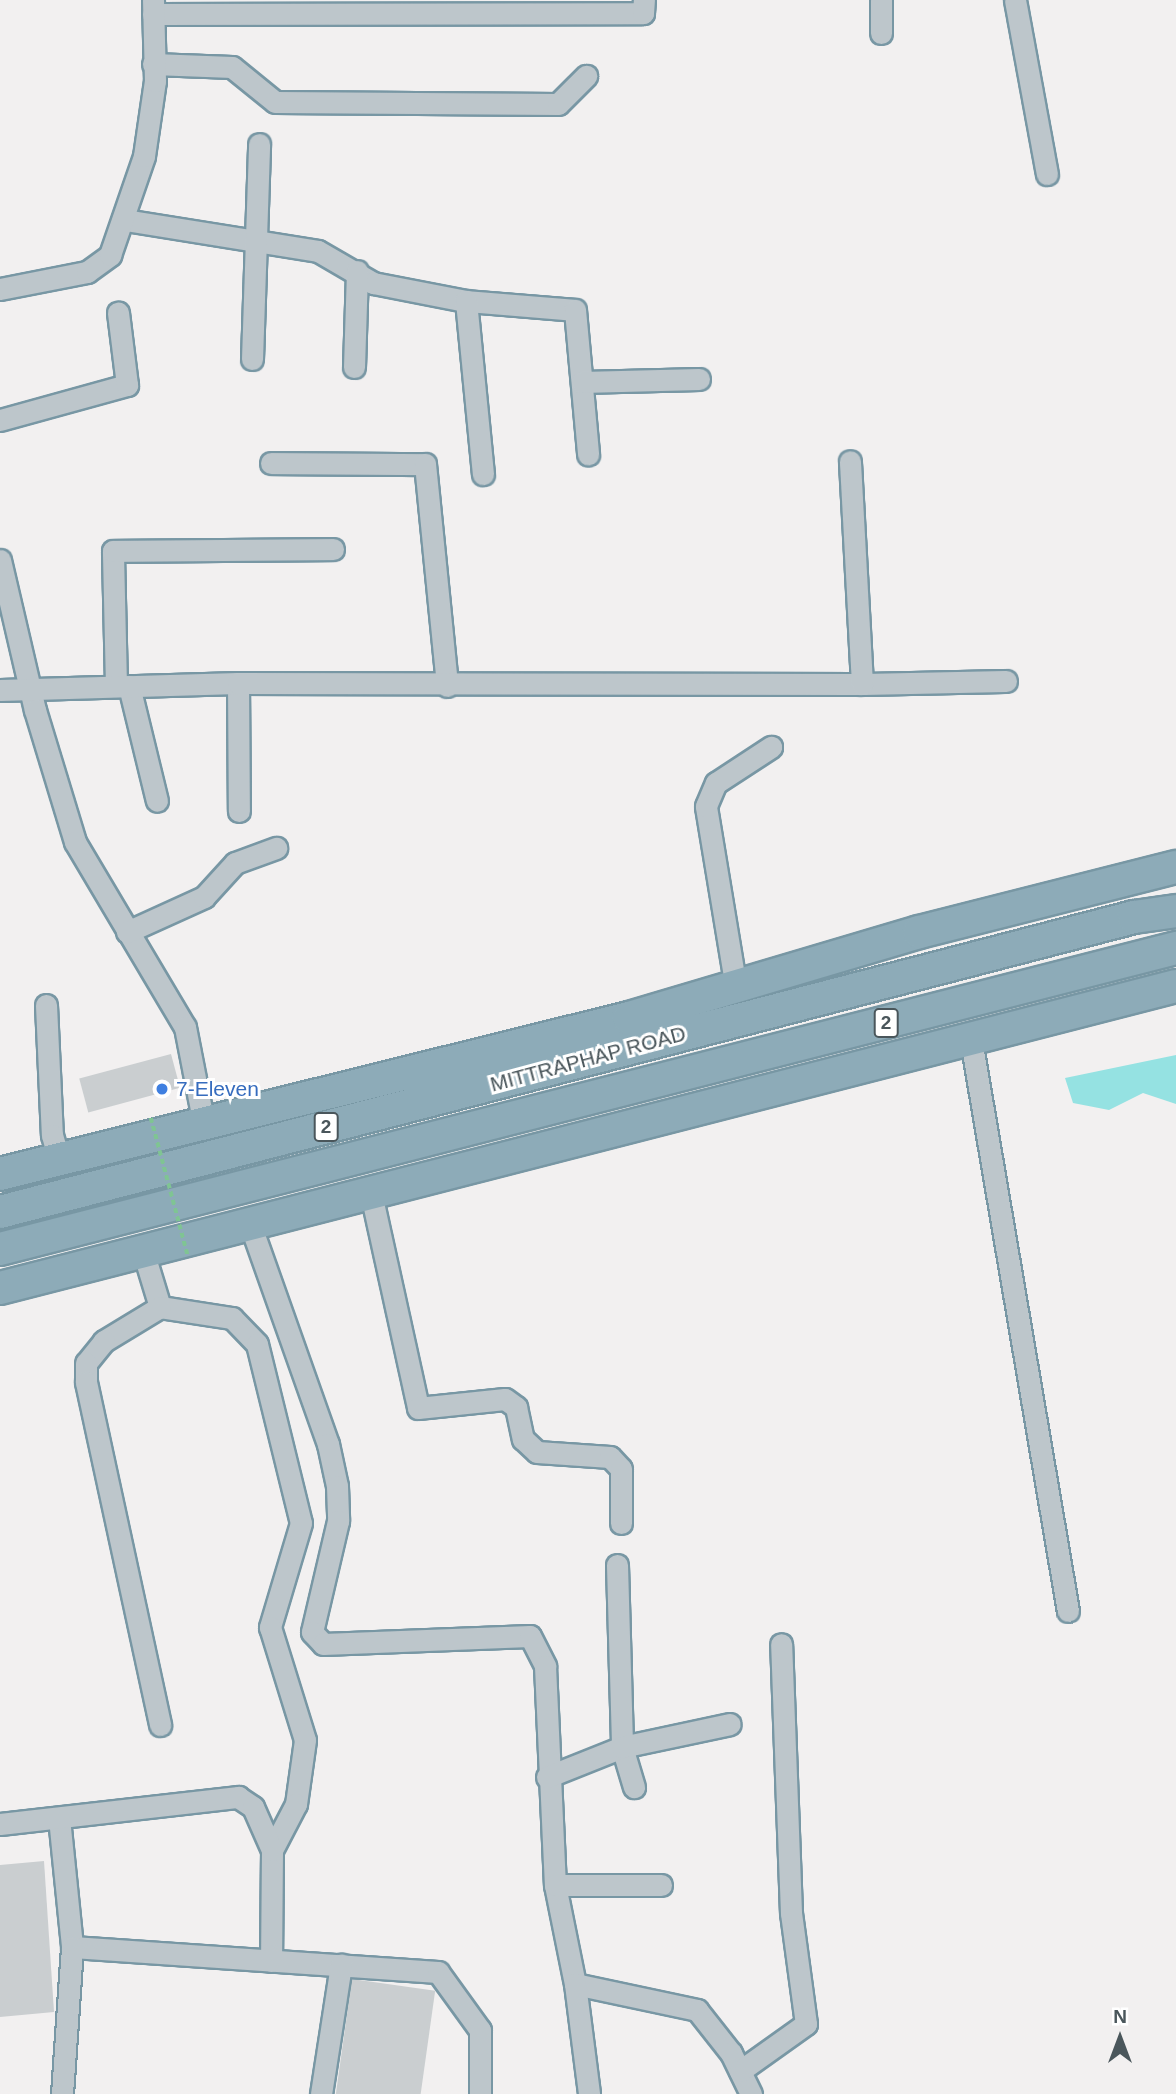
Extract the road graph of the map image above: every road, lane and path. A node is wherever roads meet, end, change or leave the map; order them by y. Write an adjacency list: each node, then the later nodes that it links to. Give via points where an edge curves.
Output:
1 (644, 0): 4 (street, via 643,13)
2 (881, 0): 5 (street)
3 (1015, 0): 9 (street)
4 (153, 7): 6 (street)
5 (881, 33)
6 (153, 64): 7 (street, via 232,67 275,102 558,104); 10 (street, via 144,156)
7 (586, 76)
8 (258, 145): 11 (street)
9 (1047, 174)
10 (125, 220): 11 (street); 13 (street, via 110,255 87,272)
11 (251, 240): 12 (street, via 318,251); 16 (street)
12 (357, 271): 14 (street, via 373,283); 17 (street)
13 (0, 289)
14 (466, 301): 19 (street, via 576,310); 24 (street)
15 (118, 313): 20 (street, via 127,385)
16 (252, 359)
17 (354, 367)
18 (699, 379): 19 (street)
19 (582, 382): 21 (street)
20 (0, 420)
21 (588, 454)
22 (850, 461): 29 (street)
23 (271, 463): 31 (street, via 425,464)
24 (483, 474)
25 (333, 549): 30 (street, via 113,551)
26 (0, 560): 33 (street)
27 (1006, 681): 29 (street)
28 (238, 683): 30 (street); 31 (street); 36 (street)
29 (862, 684): 31 (street)
30 (122, 686): 33 (street); 35 (street)
31 (447, 686)
32 (0, 690): 33 (street)
33 (30, 690): 42 (street, via 75,842)
34 (771, 747): 45 (street, via 716,783 706,806)
35 (157, 801)
36 (239, 811)
37 (276, 848): 42 (street, via 235,863 204,897)
38 (1176, 867): 45 (highway, MITTRAPHAP ROAD / 2)
39 (1176, 894): 41 (highway, via 1147,903)
40 (1176, 911): 41 (highway, MITTRAPHAP ROAD / 2)
41 (1134, 917): 48 (highway, MITTRAPHAP ROAD / 2)
42 (127, 932): 51 (street, via 185,1027)
43 (1176, 948): 50 (highway, MITTRAPHAP ROAD / 2)
44 (1176, 986): 47 (highway)
45 (736, 988): 49 (highway, MITTRAPHAP ROAD / 2)
46 (46, 1004): 53 (street, via 52,1135)
47 (971, 1040): 55 (highway); 66 (street)
48 (550, 1069): 49 (highway); 57 (highway, MITTRAPHAP ROAD / 2)
49 (391, 1077): 53 (highway, MITTRAPHAP ROAD / 2)
50 (558, 1107): 55 (highway); 59 (highway, MITTRAPHAP ROAD / 2)
51 (201, 1109)
52 (151, 1118): 61 (path, bridge)
53 (59, 1158): 54 (highway, MITTRAPHAP ROAD / 2)
54 (0, 1174)
55 (426, 1175): 56 (highway)
56 (370, 1189): 58 (highway); 64 (street, via 418,1408 505,1399 516,1407 523,1439 537,1452 610,1457 621,1469)
57 (0, 1212)
58 (249, 1221): 60 (highway); 71 (street, via 328,1444 337,1486 338,1521 312,1632 323,1644 530,1636 545,1666)
59 (0, 1249)
60 (143, 1251): 62 (highway); 63 (street)
61 (188, 1256)
62 (0, 1288)
63 (160, 1307): 69 (street, via 104,1341 86,1363 86,1382); 75 (street, via 232,1318 257,1344 301,1523 270,1627 305,1740 296,1804)
64 (621, 1523)
65 (617, 1565): 70 (street)
66 (1069, 1611)
67 (781, 1644): 82 (street, via 791,1913 806,2024)
68 (730, 1724): 70 (street)
69 (160, 1725)
70 (622, 1747): 71 (street); 72 (street)
71 (547, 1777): 76 (street)
72 (634, 1787)
73 (59, 1818): 74 (street); 75 (street, via 238,1797 253,1807); 78 (street)
74 (0, 1824)
75 (272, 1850): 79 (street)
76 (555, 1885): 77 (street); 81 (street)
77 (661, 1885)
78 (72, 1947): 79 (street); 83 (street)
79 (271, 1961): 80 (street)
80 (341, 1965): 84 (street); 85 (street, via 438,1972 480,2031)
81 (575, 1984): 82 (street, via 697,2010); 86 (street)
82 (740, 2071): 87 (street)
83 (62, 2094)
84 (321, 2094)
85 (480, 2094)
86 (589, 2094)
87 (751, 2094)

